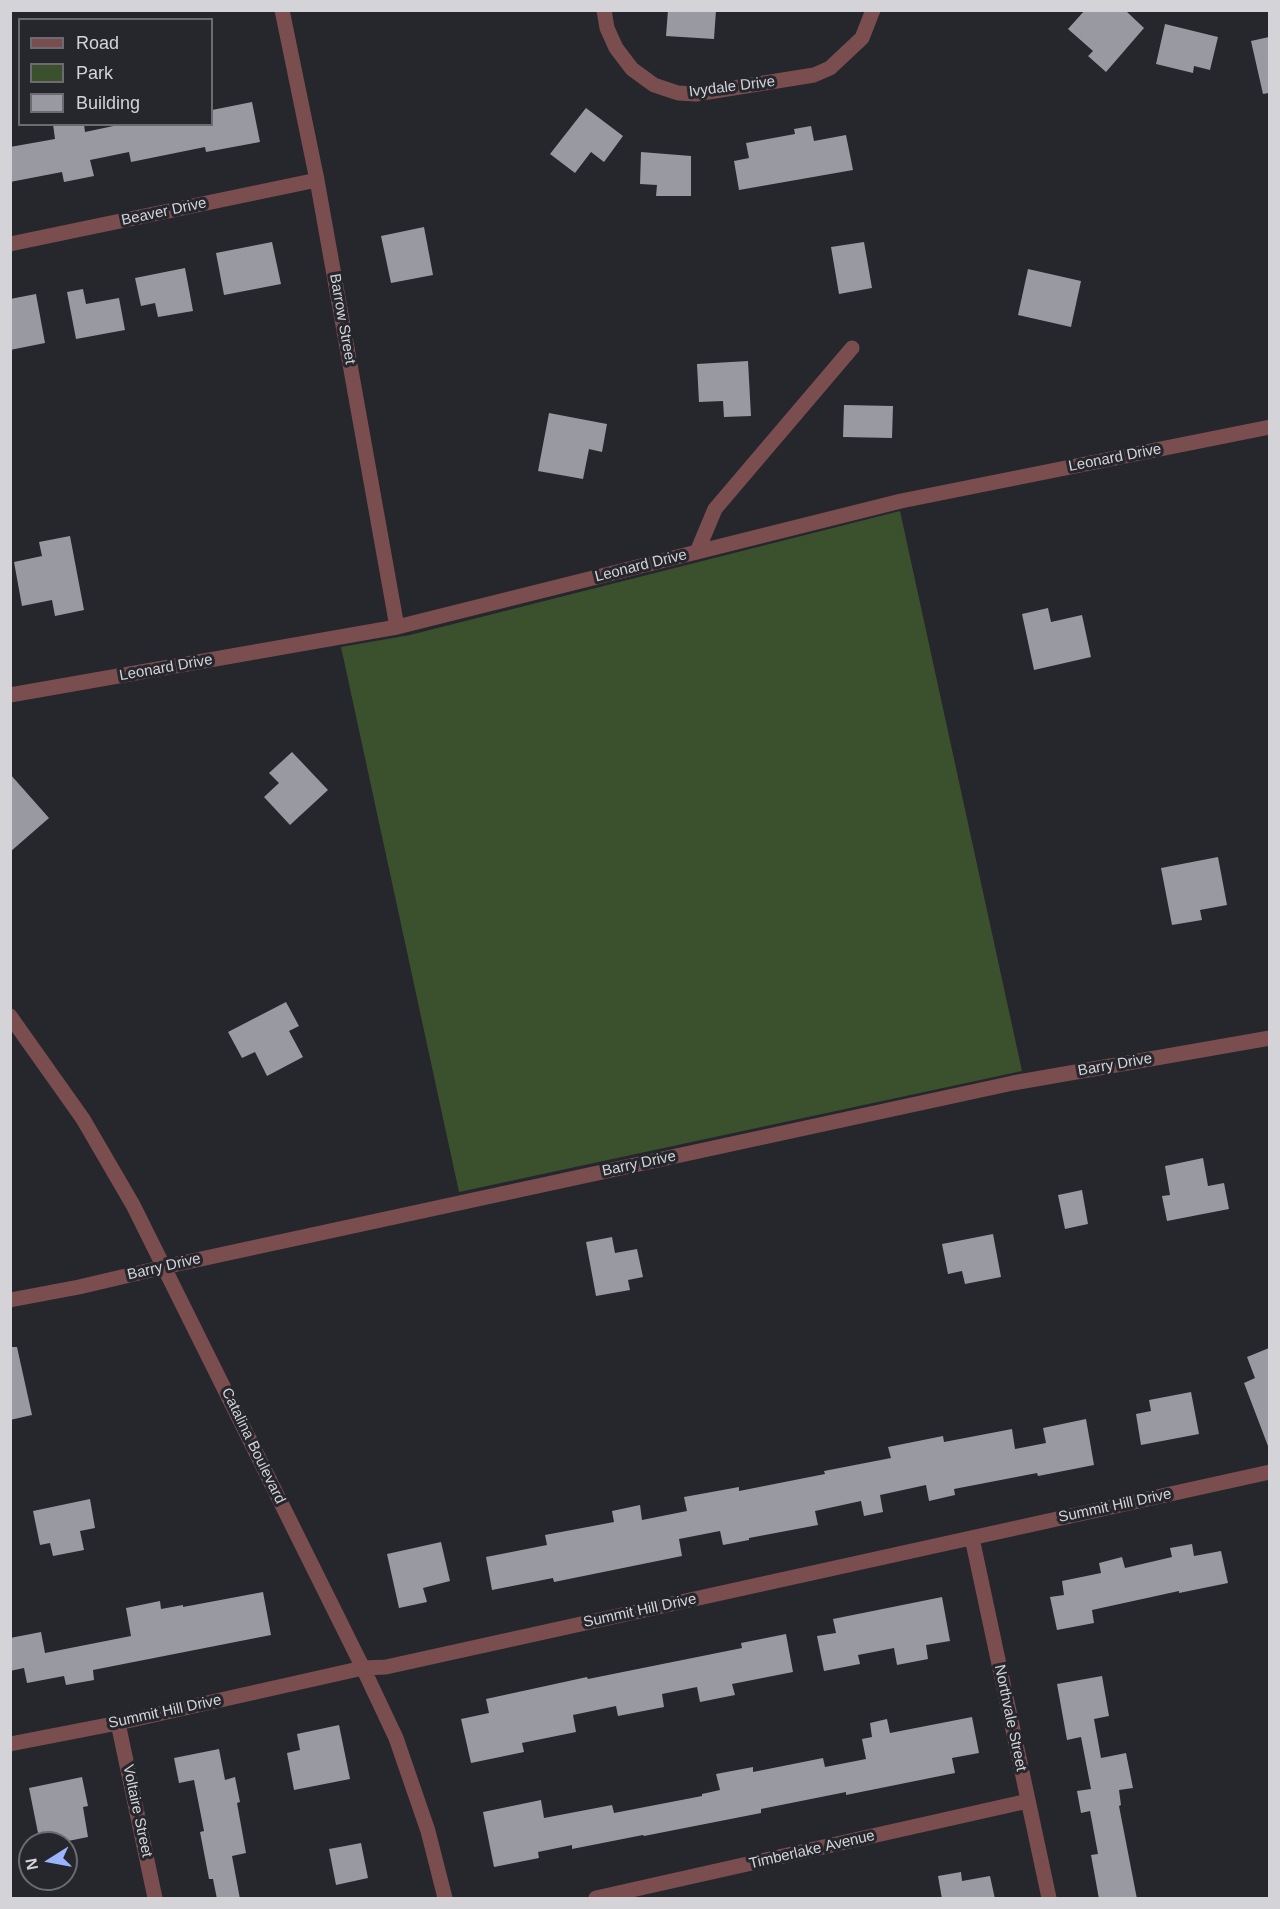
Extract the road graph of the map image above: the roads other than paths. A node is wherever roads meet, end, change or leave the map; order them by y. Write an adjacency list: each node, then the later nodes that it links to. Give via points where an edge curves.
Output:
1 (282, 10): 4 (street, Barrow Street)
2 (604, 10): 3 (street, Ivydale Drive, via 616,48 632,69 654,85 696,94 814,75 830,68 862,38)
3 (873, 10)
4 (317, 180): 5 (street, Beaver Drive); 9 (street, Barrow Street)
5 (10, 244)
6 (852, 348): 8 (street, via 715,509)
7 (1269, 427): 8 (street, Leonard Drive, via 901,501)
8 (698, 552): 9 (street, Leonard Drive)
9 (397, 627): 10 (street, Leonard Drive)
10 (10, 695)
11 (10, 1016): 13 (street, Catalina Boulevard, via 83,1119)
12 (1269, 1038): 13 (street, Barry Drive, via 1002,1085)
13 (164, 1267): 14 (street, Barry Drive); 17 (street, Catalina Boulevard)
14 (10, 1300)
15 (1269, 1473): 16 (street, Summit Hill Drive)
16 (972, 1538): 17 (street, Summit Hill Drive, via 386,1667); 20 (street, Northvale Street)
17 (363, 1668): 18 (street, Summit Hill Drive); 22 (street, Catalina Boulevard, via 396,1738 428,1831)
18 (118, 1723): 19 (street, Summit Hill Drive); 21 (street, Voltaire Street)
19 (10, 1744)
20 (1028, 1801): 23 (street, Timberlake Avenue); 24 (street, Northvale Street)
21 (155, 1899)
22 (445, 1899)
23 (596, 1899)
24 (1049, 1899)

